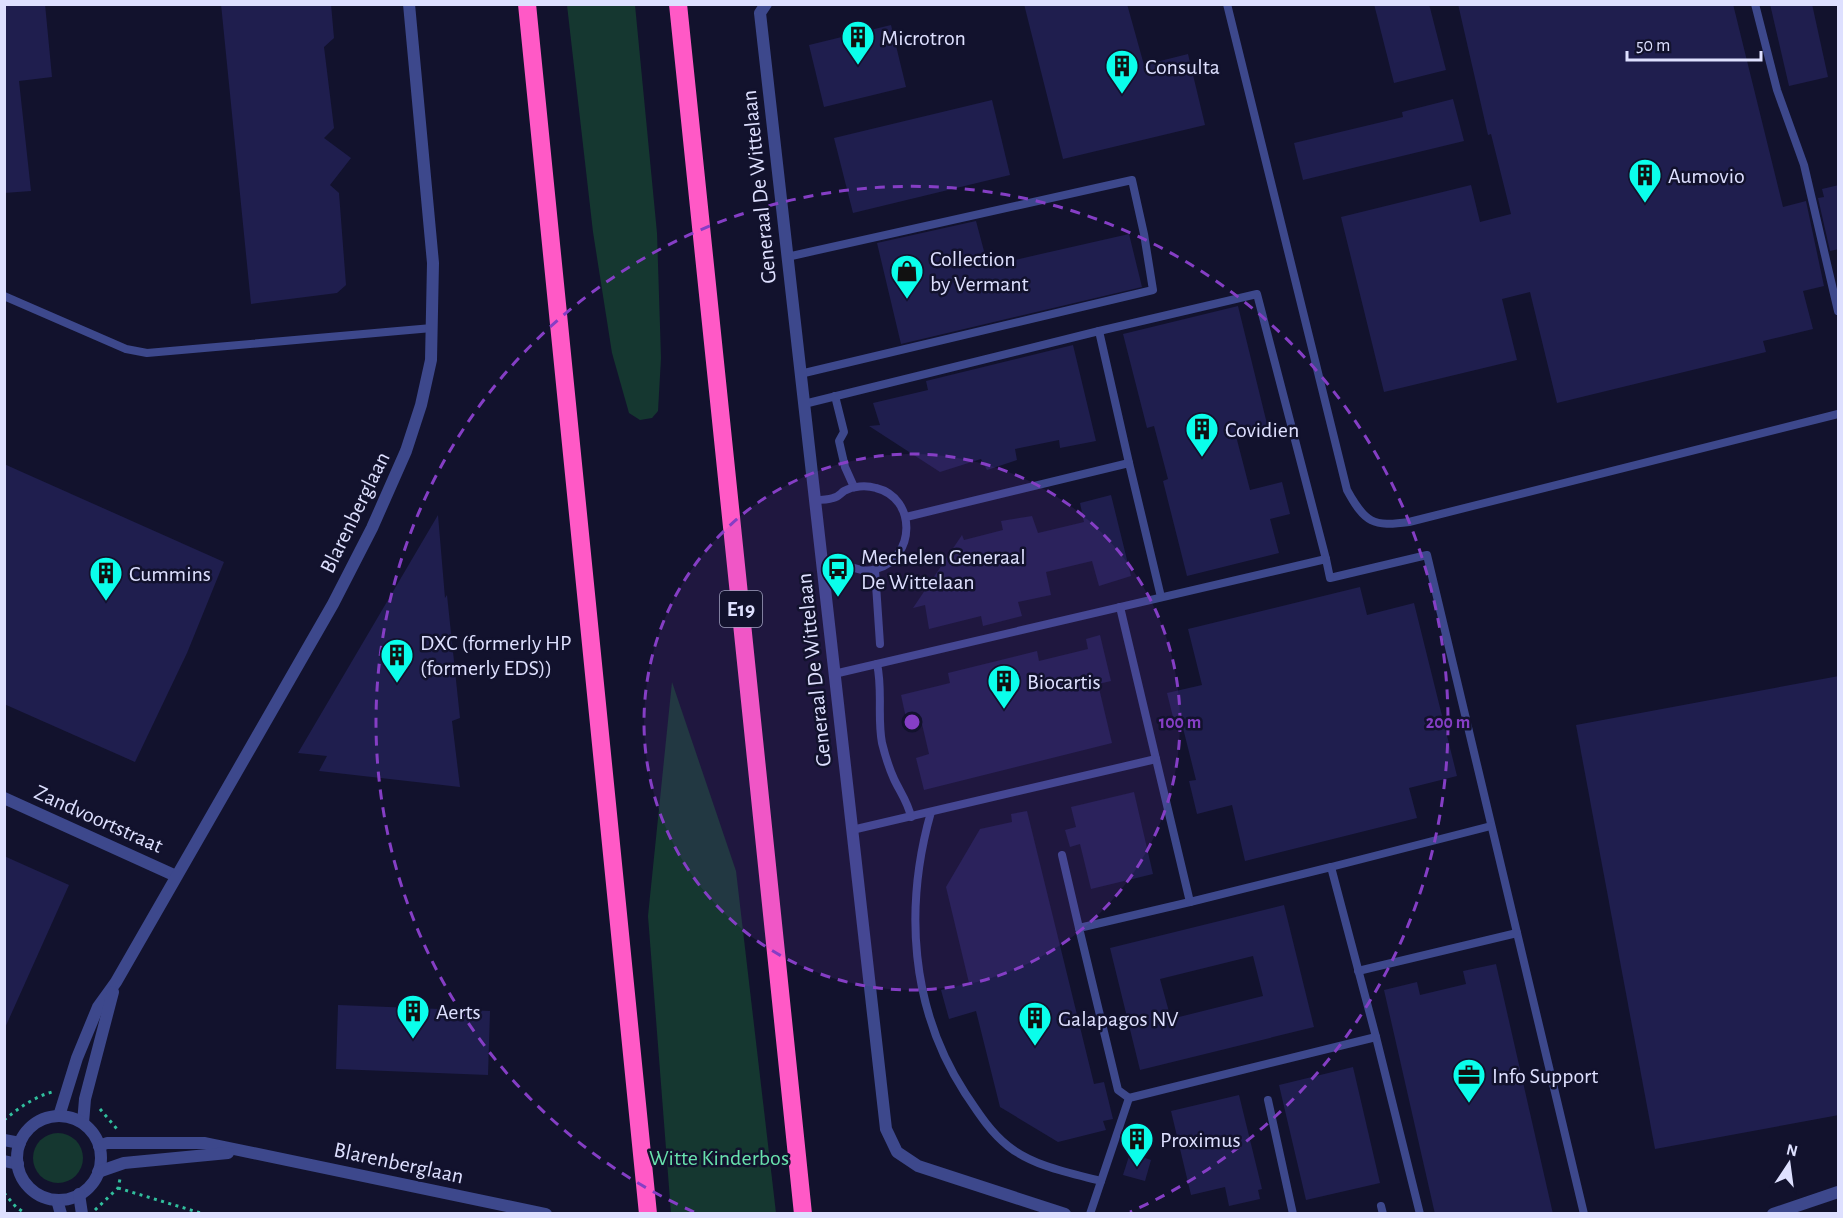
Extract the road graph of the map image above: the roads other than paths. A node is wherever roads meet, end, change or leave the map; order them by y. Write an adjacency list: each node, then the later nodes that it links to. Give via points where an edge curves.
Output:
1 (409, 4): 10 (street, Blarenberglaan, via 433,263)
2 (527, 4): 61 (highway)
3 (678, 4): 62 (highway, E19)
4 (766, 4): 7 (street, Generaal De Wittelaan, via 760,13)
5 (1227, 4): 15 (lane, via 1347,490 1370,520 1387,525 1410,522)
6 (1755, 4): 9 (lane, via 1777,90 1804,165)
7 (787, 257): 12 (street, Generaal De Wittelaan); 12 (lane, via 1132,180 1153,291)
8 (4, 296): 10 (lane, via 126,349 147,353)
9 (1839, 311)
10 (432, 328): 36 (street, Blarenberglaan, via 431,360 421,405 406,451 372,528 333,604)
11 (1099, 332): 13 (lane); 16 (lane); 20 (lane, via 1257,294)
12 (800, 374): 14 (street, Generaal De Wittelaan)
13 (835, 396): 14 (lane); 17 (lane, via 844,432 839,441)
14 (804, 404): 18 (street, Generaal De Wittelaan)
15 (1839, 414)
16 (1129, 463): 19 (lane); 23 (lane)
17 (854, 488): 18 (lane, via 835,498); 19 (lane, via 886,492 895,498)
18 (815, 500): 21 (street, Generaal De Wittelaan)
19 (906, 517): 22 (lane, via 901,550)
20 (1326, 559): 23 (lane); 32 (lane, via 1330,578 1427,555)
21 (822, 567): 22 (lane, via 843,565); 27 (street, Generaal De Wittelaan)
22 (875, 570): 25 (lane)
23 (1161, 597): 24 (lane)
24 (1120, 607): 26 (lane); 28 (lane)
25 (879, 644)
26 (877, 664): 27 (lane); 31 (lane, via 882,744)
27 (834, 675): 33 (street, Generaal De Wittelaan)
28 (1156, 759): 30 (lane); 37 (lane)
29 (4, 798): 36 (street, Zandvoortstraat)
30 (931, 812): 31 (lane); 54 (lane, via 917,868 916,954 927,1010 946,1059 973,1105 1008,1146 1031,1159)
31 (911, 817): 33 (lane)
32 (1491, 826): 35 (lane); 39 (lane)
33 (852, 830): 63 (street, Generaal De Wittelaan, via 886,1129 897,1152 918,1166)
34 (1062, 855): 38 (lane)
35 (1331, 867): 37 (lane); 40 (lane)
36 (176, 876): 41 (street, Blarenberglaan)
37 (1190, 902): 38 (lane)
38 (1079, 928): 43 (lane, via 1118,1090)
39 (1517, 933): 40 (lane); 67 (lane)
40 (1358, 971): 42 (lane)
41 (116, 982): 45 (street, Blarenberglaan, via 98,1007); 46 (street, Blarenberglaan, via 85,1099)
42 (1376, 1038): 43 (lane); 66 (lane)
43 (1129, 1098): 54 (lane)
44 (1268, 1100): 65 (lane)
45 (59, 1116): 46 (street); 48 (street, via 35,1123)
46 (83, 1123): 49 (street)
47 (4, 1140): 48 (street)
48 (20, 1143): 52 (street)
49 (99, 1146): 50 (street, Blarenberglaan, via 205,1143); 53 (street)
50 (244, 1152): 53 (street, Blarenberglaan, via 124,1163); 60 (street, Blarenberglaan)
51 (4, 1161): 52 (street)
52 (18, 1164): 57 (street, via 21,1175 36,1192)
53 (98, 1172): 56 (street)
54 (1101, 1181): 64 (lane)
55 (1839, 1192): 68 (street)
56 (80, 1194): 57 (street); 59 (street)
57 (57, 1200): 58 (street)
58 (61, 1214)
59 (82, 1214)
60 (546, 1214)
61 (648, 1214)
62 (803, 1214)
63 (1065, 1214)
64 (1090, 1214)
65 (1293, 1214)
66 (1420, 1214)
67 (1584, 1214)
68 (1773, 1214)

